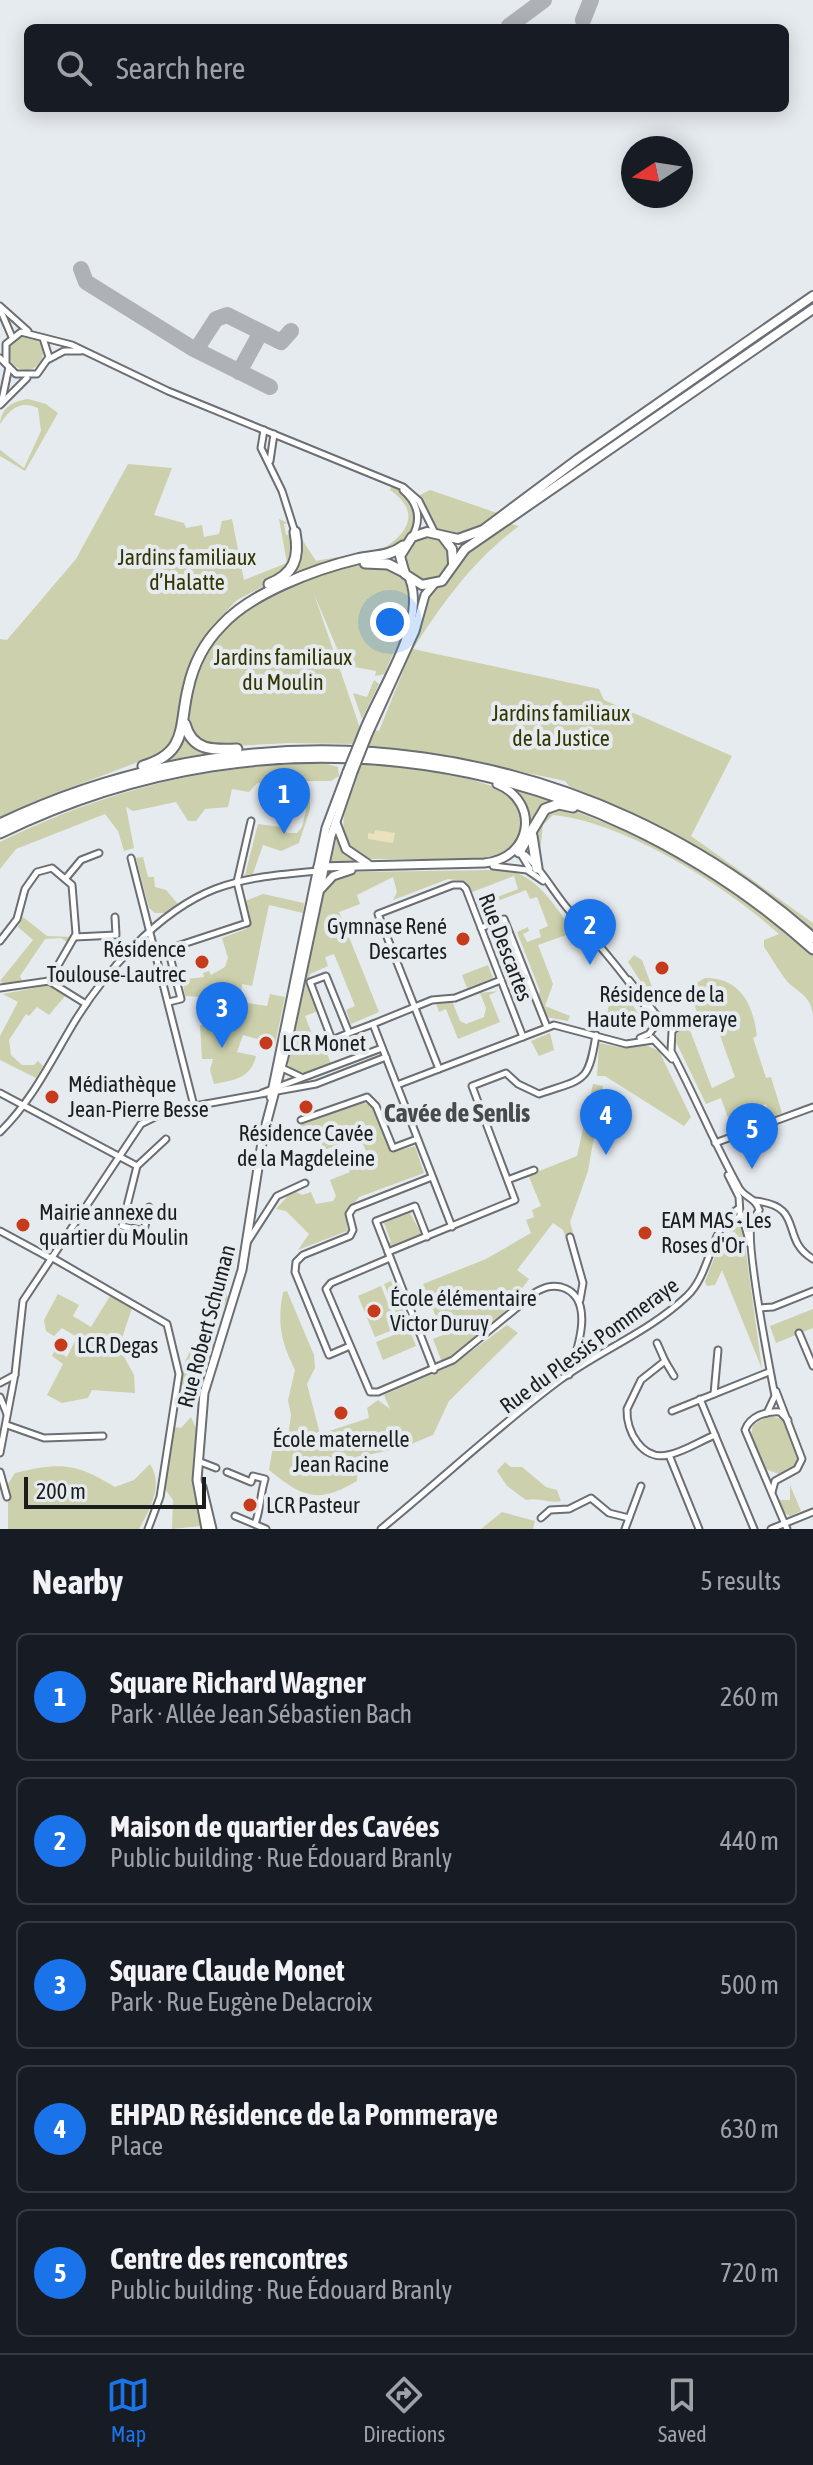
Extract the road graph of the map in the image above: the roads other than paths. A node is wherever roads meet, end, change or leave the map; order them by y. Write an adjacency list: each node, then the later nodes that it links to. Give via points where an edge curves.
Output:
1 (813, 296): 19 (main road, via 490,525 462,538)
2 (0, 308): 4 (street); 6 (street)
3 (813, 309): 22 (main road, via 465,549)
4 (29, 331): 5 (street); 6 (street)
5 (42, 338): 8 (street); 10 (street)
6 (10, 339): 7 (street); 11 (street)
7 (0, 345)
8 (85, 353): 10 (street, via 68,350); 14 (street)
9 (0, 358): 11 (street)
10 (48, 360): 12 (street)
11 (7, 365): 12 (street, via 19,375); 13 (street)
12 (32, 376): 13 (street, via 19,382)
13 (0, 405)
14 (264, 430): 15 (street); 16 (street, via 261,448)
15 (274, 434): 16 (street, via 269,455); 17 (street)
16 (273, 470): 18 (street)
17 (392, 483): 19 (street, via 414,495); 20 (street, via 416,506 418,522)
18 (295, 532): 26 (highway, via 297,556 290,572 247,596)
19 (439, 535): 20 (main road, via 423,532); 22 (main road, via 452,551)
20 (412, 537): 21 (main road)
21 (403, 546): 23 (highway); 24 (main road, via 400,560)
22 (453, 564): 25 (main road, via 447,577)
23 (334, 568): 24 (highway, via 378,563); 26 (highway, via 263,594)
24 (407, 576): 25 (main road); 28 (main road, via 415,599 412,623)
25 (434, 584): 28 (main road)
26 (225, 622): 27 (highway, via 195,667)
27 (184, 715): 29 (highway, via 190,736 206,748); 32 (highway, via 178,740 162,758)
28 (365, 734): 31 (main road, bridge)
29 (300, 749): 32 (highway, via 171,765); 54 (highway, via 433,757 560,788 701,855)
30 (438, 765): 36 (highway, via 544,791); 38 (highway, via 325,756 214,765 96,793); 39 (main road, via 513,792 527,818)
31 (350, 772): 33 (main road); 44 (main road, via 328,824)
32 (61, 798): 35 (highway)
33 (336, 816): 42 (main road, via 346,849 361,862); 44 (main road)
34 (251, 821): 48 (street)
35 (0, 824)
36 (629, 825): 37 (highway, via 559,804 542,811); 56 (highway, via 727,881)
37 (532, 829): 39 (highway); 46 (highway)
38 (0, 833)
39 (517, 850): 42 (main road, via 492,862); 43 (main road, via 507,862); 46 (street)
40 (99, 853): 47 (street, via 81,860)
41 (131, 858): 52 (street)
42 (375, 865): 44 (main road)
43 (493, 866): 45 (main road); 46 (street)
44 (320, 869): 45 (main road); 48 (street); 49 (main road); 85 (main road)
45 (351, 870): 49 (main road, via 330,879)
46 (535, 870): 57 (street)
47 (66, 878): 53 (street, via 72,887); 55 (street, via 52,868 37,872 25,889 17,919)
48 (237, 882): 52 (street, via 198,897); 61 (street, via 247,923 168,949 181,999)
49 (318, 895): 79 (main road)
50 (115, 917): 53 (street, via 116,935)
51 (481, 928): 58 (street, Rue Descartes); 63 (street, Rue Descartes, via 466,889 459,884 378,914); 69 (street, via 504,919)
52 (152, 932): 61 (street); 62 (street)
53 (75, 937): 59 (street)
54 (813, 938)
55 (0, 941)
56 (813, 949)
57 (619, 971): 66 (street); 68 (street)
58 (501, 980): 63 (street); 74 (street, Rue Descartes)
59 (49, 981): 60 (street); 62 (street)
60 (0, 988)
61 (169, 1002): 88 (street)
62 (86, 1004): 87 (street)
63 (415, 1007): 67 (street); 80 (street, Rue Descartes)
64 (695, 1018): 65 (street)
65 (683, 1022): 66 (street); 73 (street)
66 (665, 1023): 68 (street); 73 (street)
67 (373, 1024): 70 (street); 77 (street)
68 (653, 1026): 71 (street)
69 (547, 1027): 72 (street, via 561,1025); 74 (street)
70 (349, 1033): 70 (street, via 332,1040 310,982 326,976)
71 (651, 1033): 75 (street); 76 (street)
72 (596, 1035): 75 (street); 100 (street, via 589,1071 539,1094 506,1073 472,1086)
73 (670, 1036): 76 (street); 81 (street)
74 (523, 1037): 80 (street)
75 (619, 1042): 76 (street)
76 (656, 1042): 81 (street)
77 (382, 1048): 78 (street); 82 (street)
78 (386, 1057): 83 (street); 84 (street)
79 (282, 1068): 82 (street, via 293,1076); 85 (main road)
80 (439, 1069): 84 (street)
81 (679, 1069): 94 (street)
82 (310, 1077): 83 (street); 85 (street)
83 (313, 1084): 85 (street)
84 (397, 1085): 93 (street)
85 (274, 1090): 88 (street); 107 (main road, Rue Robert Schuman)
86 (0, 1093): 87 (street)
87 (24, 1105): 91 (street); 95 (street)
88 (194, 1106): 95 (street, via 147,1119)
89 (813, 1107): 94 (street)
90 (301, 1120): 93 (street, via 367,1097 393,1148)
91 (0, 1132)
92 (166, 1139): 97 (street)
93 (417, 1139): 99 (street)
94 (715, 1143): 96 (street)
95 (119, 1154): 97 (street); 119 (street)
96 (723, 1160): 102 (street); 103 (street)
97 (137, 1166): 104 (street, via 122,1226 144,1231)
98 (534, 1170): 100 (street)
99 (432, 1176): 111 (street); 126 (street, via 353,1208 350,1236 296,1262 329,1355)
100 (510, 1179): 111 (street, via 514,1202)
101 (305, 1183): 108 (street, via 280,1194)
102 (752, 1200): 103 (street); 105 (street); 106 (street)
103 (739, 1206): 109 (street); 113 (street, Rue du Plessis Pommeraye)
104 (149, 1207)
105 (782, 1208): 106 (street); 120 (street, via 790,1216 796,1246)
106 (759, 1210): 110 (street)
107 (252, 1211): 108 (street); 116 (main road, Rue Robert Schuman)
108 (266, 1214): 116 (street)
109 (742, 1217): 110 (street); 113 (street, Rue du Plessis Pommeraye); 118 (street)
110 (754, 1217): 118 (street)
111 (452, 1227): 114 (street)
112 (0, 1231): 119 (street)
113 (720, 1231): 134 (street, Rue du Plessis Pommeraye, via 687,1295 640,1333)
114 (427, 1237): 117 (street); 117 (street, via 415,1206 376,1221)
115 (570, 1237): 122 (street, via 583,1283)
116 (248, 1241): 150 (main road, Rue Robert Schuman, via 205,1387)
117 (388, 1252): 126 (street, via 326,1287); 131 (street)
118 (753, 1253): 123 (street)
119 (50, 1258): 133 (street, via 21,1307); 165 (street, via 163,1319 179,1370 158,1503)
120 (813, 1259)
121 (813, 1291): 123 (street)
122 (580, 1300): 131 (street, via 565,1288 544,1288); 134 (street, via 579,1339)
123 (760, 1308): 132 (street)
124 (799, 1333): 128 (street)
125 (657, 1343): 129 (street)
126 (350, 1346): 131 (street, via 372,1393)
127 (718, 1350): 138 (street)
128 (811, 1354): 130 (street)
129 (665, 1361): 135 (street); 149 (street, via 639,1382 626,1415 640,1446)
130 (813, 1366)
131 (434, 1370)
132 (769, 1372): 136 (street); 138 (street)
133 (15, 1374): 137 (street); 143 (street)
134 (569, 1375): 169 (street, Rue du Plessis Pommeraye)
135 (674, 1376)
136 (771, 1379): 142 (street, via 776,1399); 144 (street)
137 (0, 1383)
138 (714, 1394): 140 (street)
139 (0, 1397): 143 (street)
140 (700, 1399): 141 (street); 146 (street)
141 (672, 1411)
142 (767, 1413): 144 (street, via 780,1412); 154 (street, via 750,1421 745,1430)
143 (8, 1416): 145 (street)
144 (788, 1420): 155 (street, via 802,1461 795,1471)
145 (7, 1425): 147 (street, via 44,1438); 148 (street)
146 (715, 1435): 149 (street); 172 (street)
147 (103, 1436)
148 (0, 1453)
149 (669, 1455): 171 (street)
150 (198, 1461): 151 (street); 166 (main road, Rue Robert Schuman); 167 (main road, Rue Robert Schuman)
151 (216, 1468)
152 (0, 1472): 158 (street)
153 (227, 1472): 163 (street, via 251,1482 253,1476 265,1479 264,1502)
154 (763, 1472): 155 (street); 157 (street)
155 (778, 1478): 157 (street)
156 (641, 1486): 162 (street)
157 (773, 1496): 164 (street)
158 (7, 1497)
159 (813, 1512): 164 (street)
160 (235, 1516): 163 (street)
161 (541, 1518): 162 (street, via 587,1498 609,1513)
162 (629, 1518): 170 (street)
163 (255, 1524): 168 (street)
164 (786, 1526): 173 (street)
165 (148, 1529)
166 (206, 1529)
167 (212, 1529)
168 (266, 1529)
169 (381, 1529)
170 (625, 1529)
171 (699, 1529)
172 (754, 1529)
173 (771, 1529)

